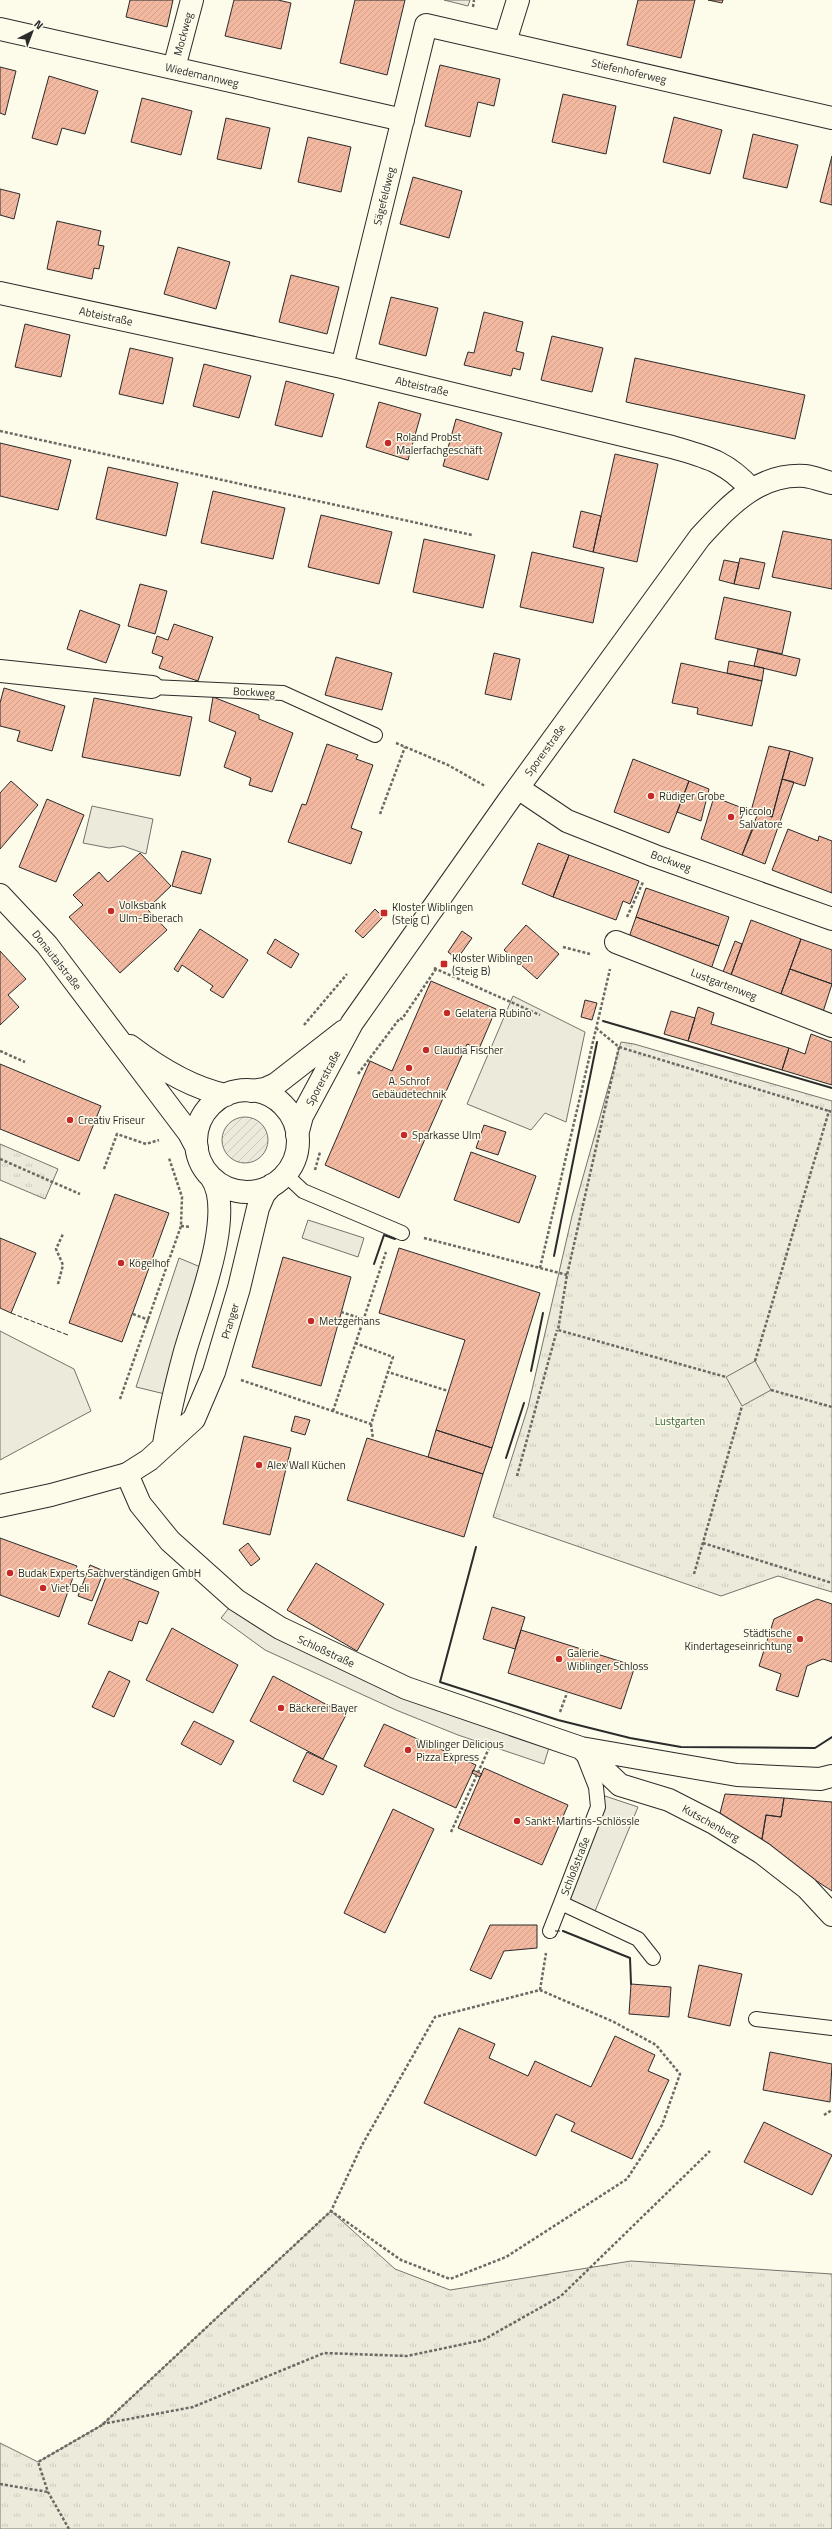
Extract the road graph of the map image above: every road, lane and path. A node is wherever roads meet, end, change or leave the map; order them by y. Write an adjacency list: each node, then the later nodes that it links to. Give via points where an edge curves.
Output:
1 (192, 0): 6 (street, Mockweg)
2 (518, 0): 5 (street)
3 (426, 25): 5 (street, Stiefenhoferweg); 8 (street, Sägefeldweg)
4 (0, 29): 6 (street, Wiedemannweg)
5 (505, 42): 7 (street, Stiefenhoferweg)
6 (174, 68): 8 (street, Wiedemannweg)
7 (832, 118)
8 (403, 120): 10 (street, Sägefeldweg)
9 (0, 293): 10 (street, Abteistraße)
10 (342, 367): 13 (street, Abteistraße, via 602,429 709,458 735,471)
11 (0, 432): 14 (path)
12 (832, 483): 13 (street, via 805,476 775,480)
13 (751, 489): 19 (street, Sporerstraße, via 728,507 700,537)
14 (472, 536)
15 (0, 671): 16 (street, Bockweg)
16 (152, 687): 17 (lane, Bockweg, via 283,693)
17 (376, 735): 18 (path)
18 (405, 747): 19 (path); 20 (path)
19 (513, 794): 21 (street, Bockweg, via 567,820); 28 (street, Sporerstraße)
20 (380, 814)
21 (655, 856): 23 (street, Bockweg); 25 (path)
22 (0, 895): 32 (street, Donautalstraße, via 42,939)
23 (832, 919)
24 (563, 947): 25 (path)
25 (614, 951): 29 (street, Lustgartenweg); 31 (path)
26 (347, 974): 30 (path)
27 (540, 1015): 35 (path, via 435,969 402,1019 400,1018)
28 (352, 1024): 37 (street, Sporerstraße, via 280,1082 265,1090); 40 (street, Sporerstraße, via 302,1116)
29 (832, 1026)
30 (301, 1028)
31 (596, 1028): 33 (path); 51 (path)
32 (110, 1029): 38 (street, via 136,1050 175,1075 206,1090); 42 (street, via 189,1133)
33 (619, 1047): 39 (path); 52 (path)
34 (0, 1052): 36 (path)
35 (375, 1052)
36 (25, 1062)
37 (251, 1091): 38 (street); 40 (street, via 267,1095 282,1105 292,1118)
38 (226, 1095): 42 (street, via 202,1116 197,1132)
39 (830, 1111): 60 (path)
40 (297, 1135): 47 (street, via 296,1152)
41 (164, 1145): 45 (path, via 161,1139 146,1144 117,1134)
42 (197, 1148): 46 (street, via 201,1164)
43 (166, 1152): 57 (path, via 182,1197 183,1212 181,1226)
44 (0, 1159): 48 (path)
45 (104, 1169)
46 (211, 1177): 47 (street, via 224,1187 240,1192 256,1192); 72 (street, via 218,1190 220,1204 210,1271 173,1396)
47 (279, 1180): 49 (lane); 61 (street, Pranger, via 264,1194 258,1208 239,1288)
48 (80, 1194)
49 (402, 1233): 51 (path); 56 (path, via 398,1244 390,1241)
50 (62, 1234): 53 (path, via 56,1249 63,1265)
51 (540, 1268): 52 (path)
52 (567, 1275): 58 (path)
53 (58, 1284)
54 (341, 1312): 56 (path)
55 (133, 1314): 57 (path)
56 (364, 1319): 59 (path)
57 (149, 1320): 66 (path)
58 (558, 1330): 63 (path); 74 (path)
59 (355, 1343): 62 (path, via 393,1357); 69 (path)
60 (755, 1361)
61 (214, 1372): 69 (path); 72 (street, Pranger, via 194,1419)
62 (388, 1372): 65 (path); 70 (path)
63 (726, 1377)
64 (771, 1390): 68 (path)
65 (448, 1391)
66 (120, 1399)
67 (742, 1406): 76 (path)
68 (832, 1407)
69 (334, 1411): 70 (path)
70 (372, 1424): 71 (path)
71 (373, 1440)
72 (164, 1444): 73 (street, Pranger, via 149,1460)
73 (127, 1474): 75 (street, Pranger, via 51,1495); 81 (street, Schloßstraße, via 140,1504 170,1542 236,1600 280,1628 406,1688)
74 (517, 1476)
75 (2, 1505)
76 (703, 1543): 77 (path); 78 (path)
77 (694, 1574)
78 (832, 1583)
79 (567, 1693): 80 (path)
80 (563, 1705)
81 (501, 1722): 82 (street, Schloßstraße); 84 (path)
82 (581, 1748): 83 (street, Schloßstraße, via 737,1775 820,1779); 85 (lane, Schloßstraße, via 596,1787 598,1806); 86 (street, Kutschenberg, via 620,1785 668,1800 714,1823 762,1853 807,1888)
83 (832, 1776)
84 (451, 1832)
85 (561, 1904): 87 (lane); 88 (lane, Schloßstraße, via 638,1939)
86 (832, 1915)
87 (550, 1931): 89 (path)
88 (653, 1958)
89 (540, 1990): 95 (path, via 435,2017 362,2145); 95 (path, via 614,2022 656,2045 680,2074 662,2125 627,2179 506,2257 450,2279 401,2260)
90 (756, 2020): 91 (lane)
91 (832, 2028)
92 (832, 2110): 93 (path)
93 (824, 2115)
94 (710, 2152): 96 (path, via 561,2296 483,2340 407,2356 324,2353 193,2407)
95 (331, 2211): 96 (path)
96 (102, 2425): 98 (path, via 38,2462)
97 (0, 2484): 98 (path)
98 (48, 2492): 99 (path)
99 (69, 2529)

